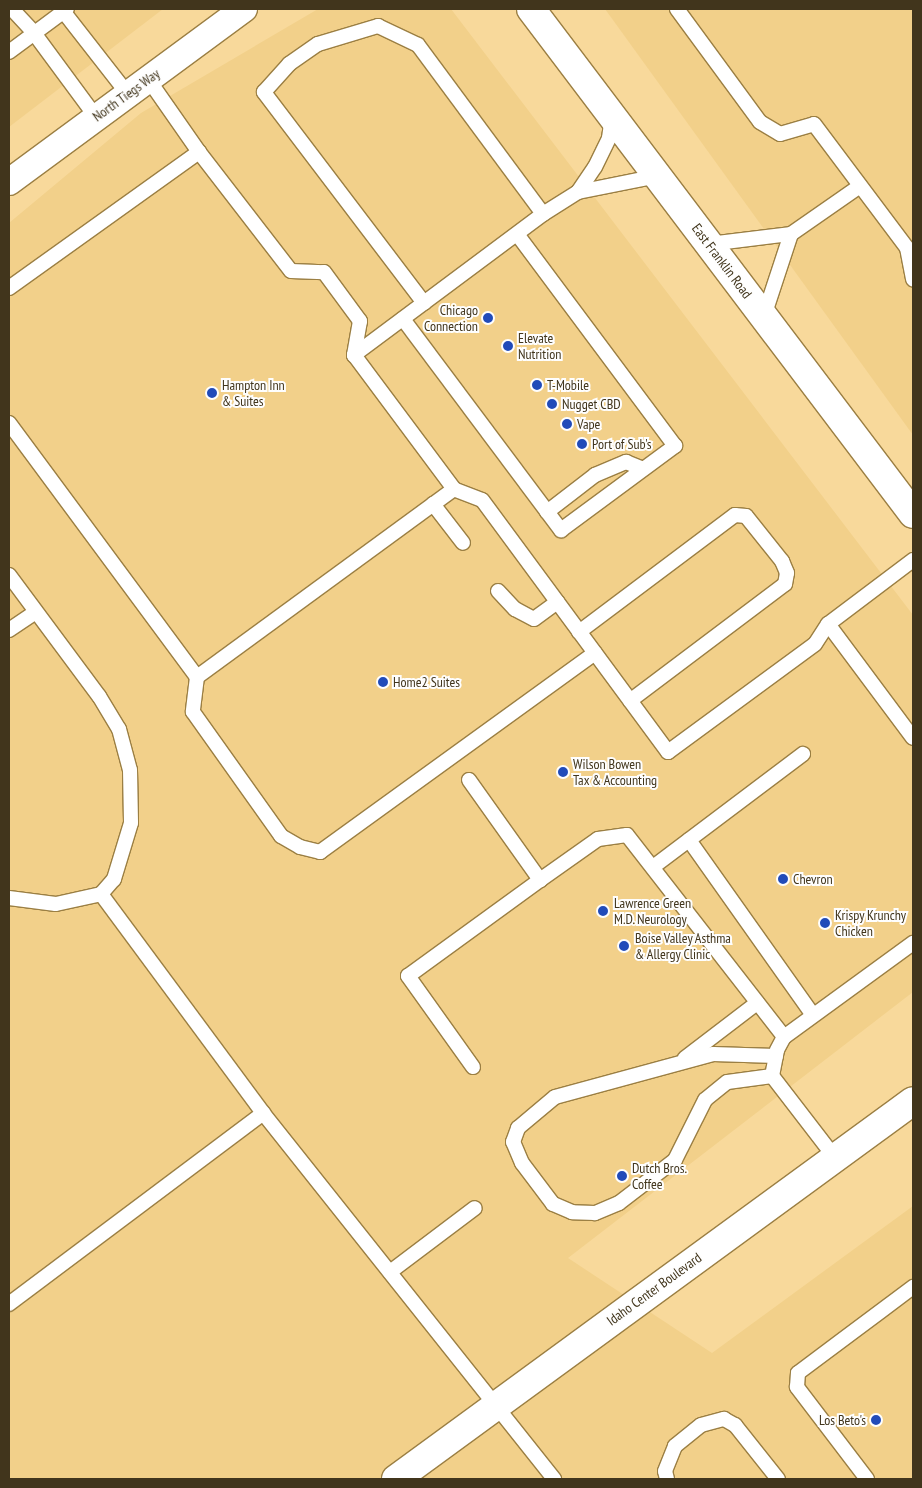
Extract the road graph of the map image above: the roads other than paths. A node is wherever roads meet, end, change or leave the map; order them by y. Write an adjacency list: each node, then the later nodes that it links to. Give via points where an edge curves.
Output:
1 (12, 9): 6 (lane)
2 (244, 9): 8 (street, North Tiegs Way)
3 (531, 9): 9 (main road, East Franklin Road)
4 (677, 9): 14 (lane, via 760,122 780,134 814,124)
5 (65, 10): 6 (lane); 8 (lane)
6 (34, 33): 7 (lane); 10 (lane)
7 (9, 52)
8 (138, 86): 10 (street, North Tiegs Way); 11 (lane)
9 (612, 116): 12 (main road, East Franklin Road); 15 (lane, via 606,145)
10 (96, 117): 13 (street, North Tiegs Way)
11 (198, 152): 21 (lane); 25 (lane, via 292,271 324,272 360,321)
12 (658, 176): 15 (lane); 19 (main road, East Franklin Road)
13 (9, 182)
14 (860, 186): 18 (lane); 20 (lane, via 907,248)
15 (578, 192): 16 (lane)
16 (543, 214): 17 (lane); 22 (lane, via 418,45 378,26 318,44 289,64 264,92)
17 (517, 234): 22 (lane); 27 (lane, via 675,446)
18 (791, 234): 19 (lane); 23 (lane)
19 (709, 244): 23 (main road, East Franklin Road)
20 (913, 279)
21 (9, 288)
22 (424, 303): 24 (lane)
23 (764, 316): 31 (main road, East Franklin Road)
24 (403, 319): 25 (lane); 30 (lane)
25 (354, 355): 28 (lane)
26 (9, 423): 42 (lane)
27 (643, 469): 30 (lane, via 626,462 595,475); 30 (lane, via 561,530)
28 (454, 488): 29 (lane); 36 (lane, via 482,500)
29 (433, 504): 32 (lane); 42 (lane)
30 (547, 512)
31 (913, 514)
32 (463, 543)
33 (913, 560): 38 (lane)
34 (9, 575): 37 (lane)
35 (498, 591): 36 (lane, via 515,609 534,619)
36 (557, 602): 40 (lane)
37 (36, 612): 39 (lane); 50 (lane, via 109,712 119,729 130,770 131,823 114,880)
38 (828, 624): 43 (lane, via 815,644 668,752); 44 (lane)
39 (9, 630)
40 (580, 632): 41 (lane); 43 (lane, via 735,515 746,516 782,561 787,573 785,584)
41 (595, 653): 42 (lane, via 320,852 300,847 281,836 193,712); 43 (lane)
42 (198, 677)
43 (630, 701)
44 (913, 738)
45 (802, 754): 47 (lane)
46 (469, 780): 49 (lane)
47 (689, 840): 48 (lane); 54 (lane)
48 (652, 867): 49 (lane, via 627,835 598,839); 53 (lane)
49 (540, 880): 58 (lane, via 408,976)
50 (101, 894): 51 (lane, via 56,904); 61 (lane)
51 (9, 898)
52 (913, 943): 54 (lane)
53 (757, 1003): 55 (lane); 57 (lane)
54 (813, 1015): 55 (lane)
55 (784, 1037): 56 (lane)
56 (776, 1056): 57 (lane, via 713,1054); 59 (lane)
57 (678, 1064): 59 (lane, via 555,1097 518,1128 513,1142 522,1163 553,1204 572,1212 595,1213 619,1203 674,1160 705,1100 727,1082)
58 (473, 1067)
59 (772, 1076): 62 (lane)
60 (913, 1101): 62 (main road, Idaho Center Boulevard)
61 (263, 1113): 64 (lane); 66 (lane)
62 (836, 1159): 67 (main road, Idaho Center Boulevard)
63 (475, 1208): 64 (lane)
64 (390, 1272): 67 (lane)
65 (913, 1287): 72 (lane, via 798,1373 798,1386)
66 (9, 1304)
67 (496, 1403): 68 (main road, Idaho Center Boulevard); 69 (lane)
68 (396, 1479)
69 (554, 1479)
70 (667, 1479): 71 (lane, via 665,1471 675,1446 701,1425 724,1419 736,1425)
71 (778, 1479)
72 (867, 1479)

